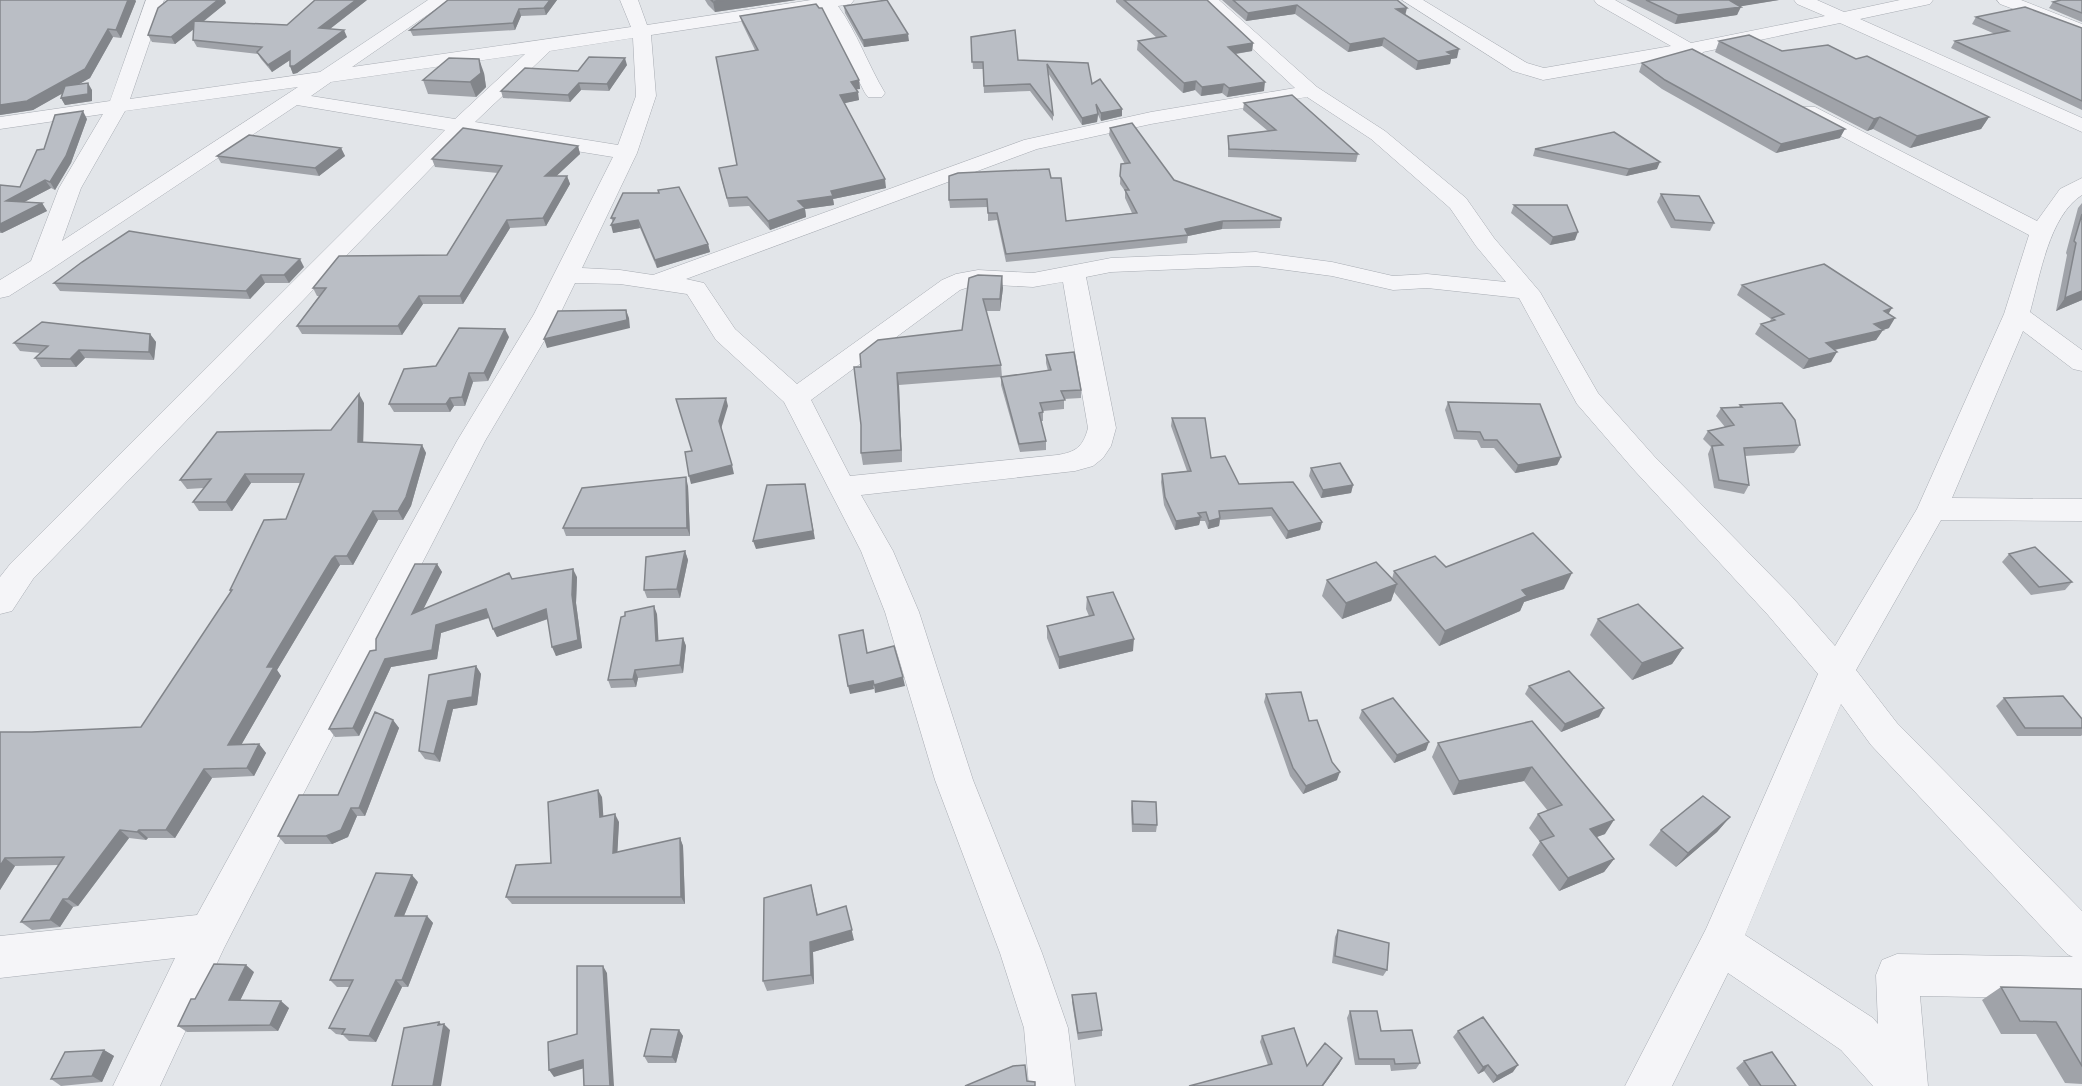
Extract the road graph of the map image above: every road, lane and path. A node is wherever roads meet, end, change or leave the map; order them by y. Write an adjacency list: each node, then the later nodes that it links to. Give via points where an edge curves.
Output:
1 (155, 0): 22 (street)
2 (440, 0): 17 (street)
3 (629, 0): 13 (street)
4 (1209, 0): 18 (street)
5 (1411, 0): 15 (street, via 1520,67 1543,74)
6 (1603, 0): 15 (street)
7 (1803, 0): 11 (street)
8 (1924, 0): 11 (street)
9 (2006, 0): 12 (street)
10 (832, 1): 13 (street); 19 (street)
11 (1844, 19): 15 (street); 25 (street)
12 (2082, 30)
13 (641, 31): 14 (street); 26 (street, via 646,96)
14 (544, 46): 17 (street); 24 (street)
15 (1688, 48): 16 (street)
16 (1719, 65)
17 (326, 77): 20 (street); 22 (street)
18 (1310, 91): 32 (street, via 1152,117 1031,144); 34 (street, via 1378,135 1458,203 1484,241)
19 (875, 93)
20 (294, 99): 24 (street); 29 (street)
21 (1792, 103): 28 (street)
22 (118, 106): 23 (street); 29 (street, via 70,188)
23 (0, 123)
24 (459, 126): 26 (street); 41 (street, via 22,571)
25 (2082, 126)
26 (626, 153): 31 (street)
27 (2082, 185): 28 (street, via 2068,194)
28 (2041, 232): 35 (street)
29 (41, 265): 33 (street)
30 (1073, 272): 34 (street, via 1111,265 1256,259 1332,269 1393,283 1427,281); 37 (street, via 1032,280 965,279 951,285); 38 (street, via 1102,428 1099,446 1075,462 1057,465)
31 (566, 275): 32 (street); 43 (street, via 471,441)
32 (653, 283): 37 (street, via 695,288 724,334)
33 (0, 291)
34 (1528, 292): 42 (street, via 1587,398)
35 (2017, 314): 36 (street); 39 (street)
36 (2082, 363)
37 (796, 398): 38 (street)
38 (842, 487): 49 (street, via 877,551 902,612 954,780 1046,1028)
39 (1932, 509): 40 (street); 42 (street)
40 (2082, 510)
41 (0, 602)
42 (1837, 672): 44 (street, via 1884,735); 45 (street)
43 (209, 934): 46 (street); 48 (street)
44 (2082, 940)
45 (1721, 943): 50 (street); 51 (street, via 1857,1034)
46 (0, 957)
47 (2082, 978): 51 (street, via 1897,975)
48 (136, 1086)
49 (1052, 1086)
50 (1648, 1086)
51 (1904, 1086)

